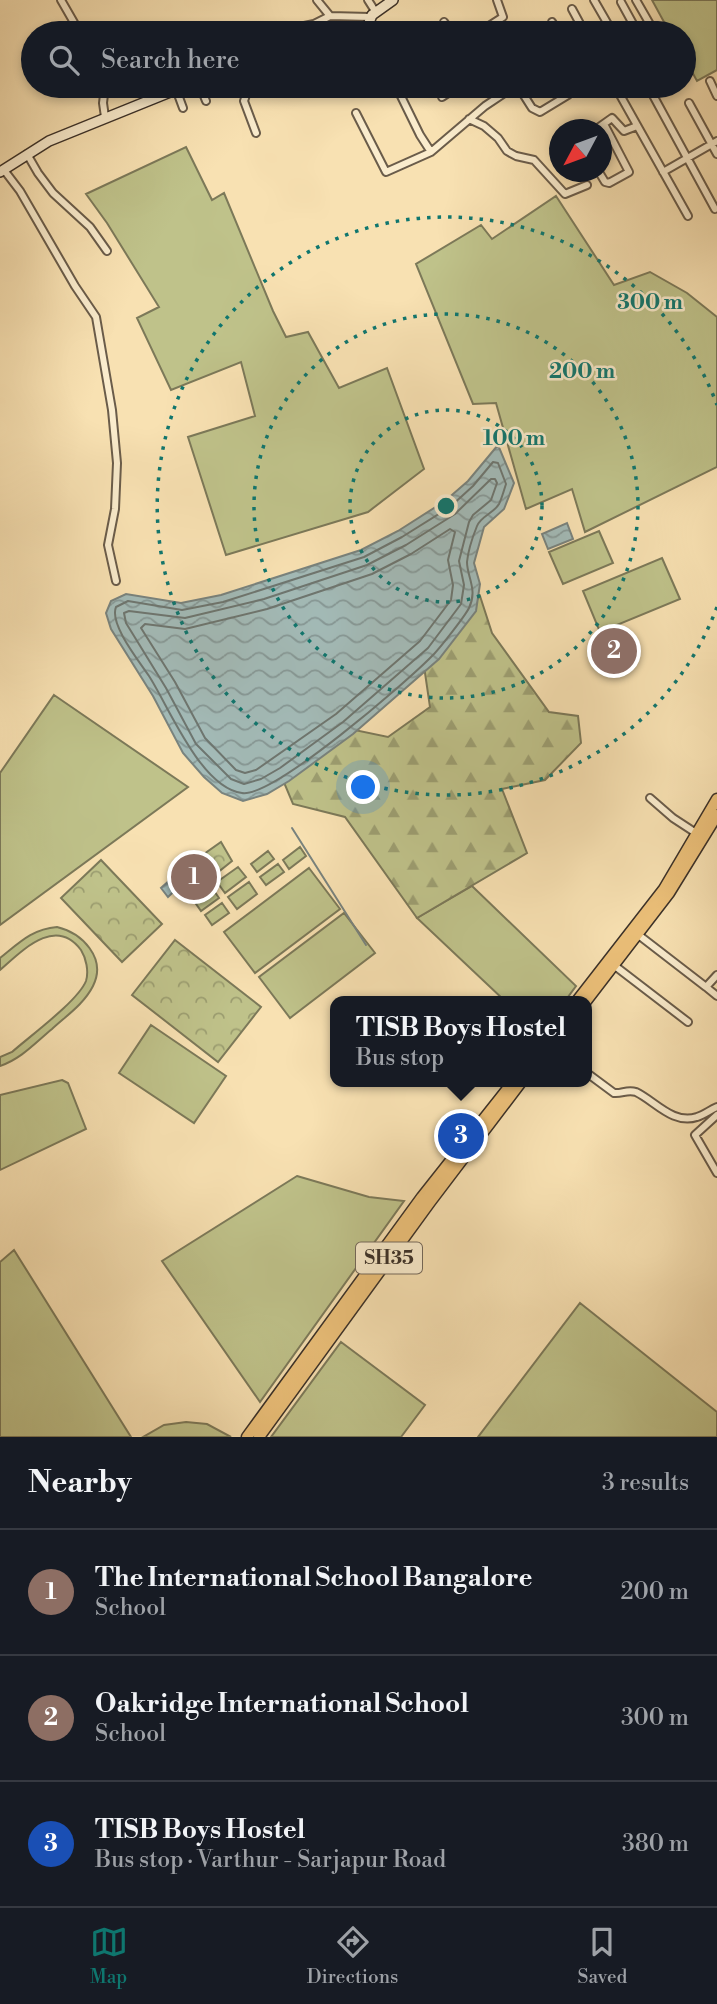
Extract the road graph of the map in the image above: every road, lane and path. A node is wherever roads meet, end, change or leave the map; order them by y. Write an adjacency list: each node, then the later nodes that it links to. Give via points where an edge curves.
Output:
1 (61, 0): 12 (street)
2 (317, 0): 11 (street)
3 (368, 0): 10 (street)
4 (393, 0): 10 (street)
5 (496, 0): 15 (street, via 503,17)
6 (594, 0): 17 (street)
7 (636, 0): 19 (street)
8 (621, 2): 18 (street)
9 (572, 9): 16 (street)
10 (373, 14): 11 (street); 14 (street)
11 (330, 16): 13 (street)
12 (73, 21)
13 (320, 21)
14 (370, 21)
15 (497, 21)
16 (578, 21)
17 (605, 21)
18 (631, 21)
19 (648, 21)
20 (710, 82): 21 (street)
21 (717, 96)
22 (104, 98): 37 (street)
23 (150, 98): 37 (street)
24 (178, 98): 35 (street)
25 (205, 98): 33 (street)
26 (245, 98): 41 (street)
27 (402, 98): 44 (street)
28 (497, 98): 38 (street)
29 (525, 98): 30 (street, via 540,112)
30 (563, 98)
31 (622, 98): 40 (street)
32 (655, 98): 47 (street)
33 (206, 101)
34 (688, 103): 43 (street)
35 (183, 108)
36 (356, 113): 44 (street, via 385,172)
37 (105, 117): 45 (street)
38 (469, 119): 44 (street); 51 (street, via 484,126 507,151 534,160 565,194)
39 (612, 119): 40 (street, via 624,131)
40 (637, 125): 49 (street)
41 (256, 133)
42 (612, 139): 50 (street, via 629,172)
43 (714, 143): 46 (street); 47 (street)
44 (431, 152)
45 (27, 154): 48 (street); 54 (street, via 53,193 90,227)
46 (717, 154)
47 (688, 158): 49 (street); 52 (street)
48 (2, 171): 55 (street, via 20,191 96,317 117,463 108,545)
49 (663, 172): 53 (street)
50 (612, 181)
51 (587, 185)
52 (715, 209)
53 (688, 216)
54 (107, 251)
55 (116, 581)
56 (650, 798): 59 (street)
57 (717, 799): 59 (main road)
58 (717, 815): 59 (main road)
59 (701, 836): 60 (main road, via 675,885)
60 (636, 933): 61 (main road); 63 (street); 64 (main road)
61 (615, 966): 65 (main road); 67 (street)
62 (717, 975): 63 (street)
63 (706, 987): 66 (street)
64 (581, 996)
65 (590, 996)
66 (717, 996)
67 (688, 1022)
68 (592, 1077): 71 (street, via 614,1093 635,1092 675,1116 697,1117)
69 (509, 1087): 74 (main road, SH35, via 422,1197)
70 (518, 1087): 75 (main road, SH35)
71 (717, 1107)
72 (717, 1115): 73 (street, via 695,1135)
73 (717, 1173)
74 (247, 1437)
75 (258, 1437)

